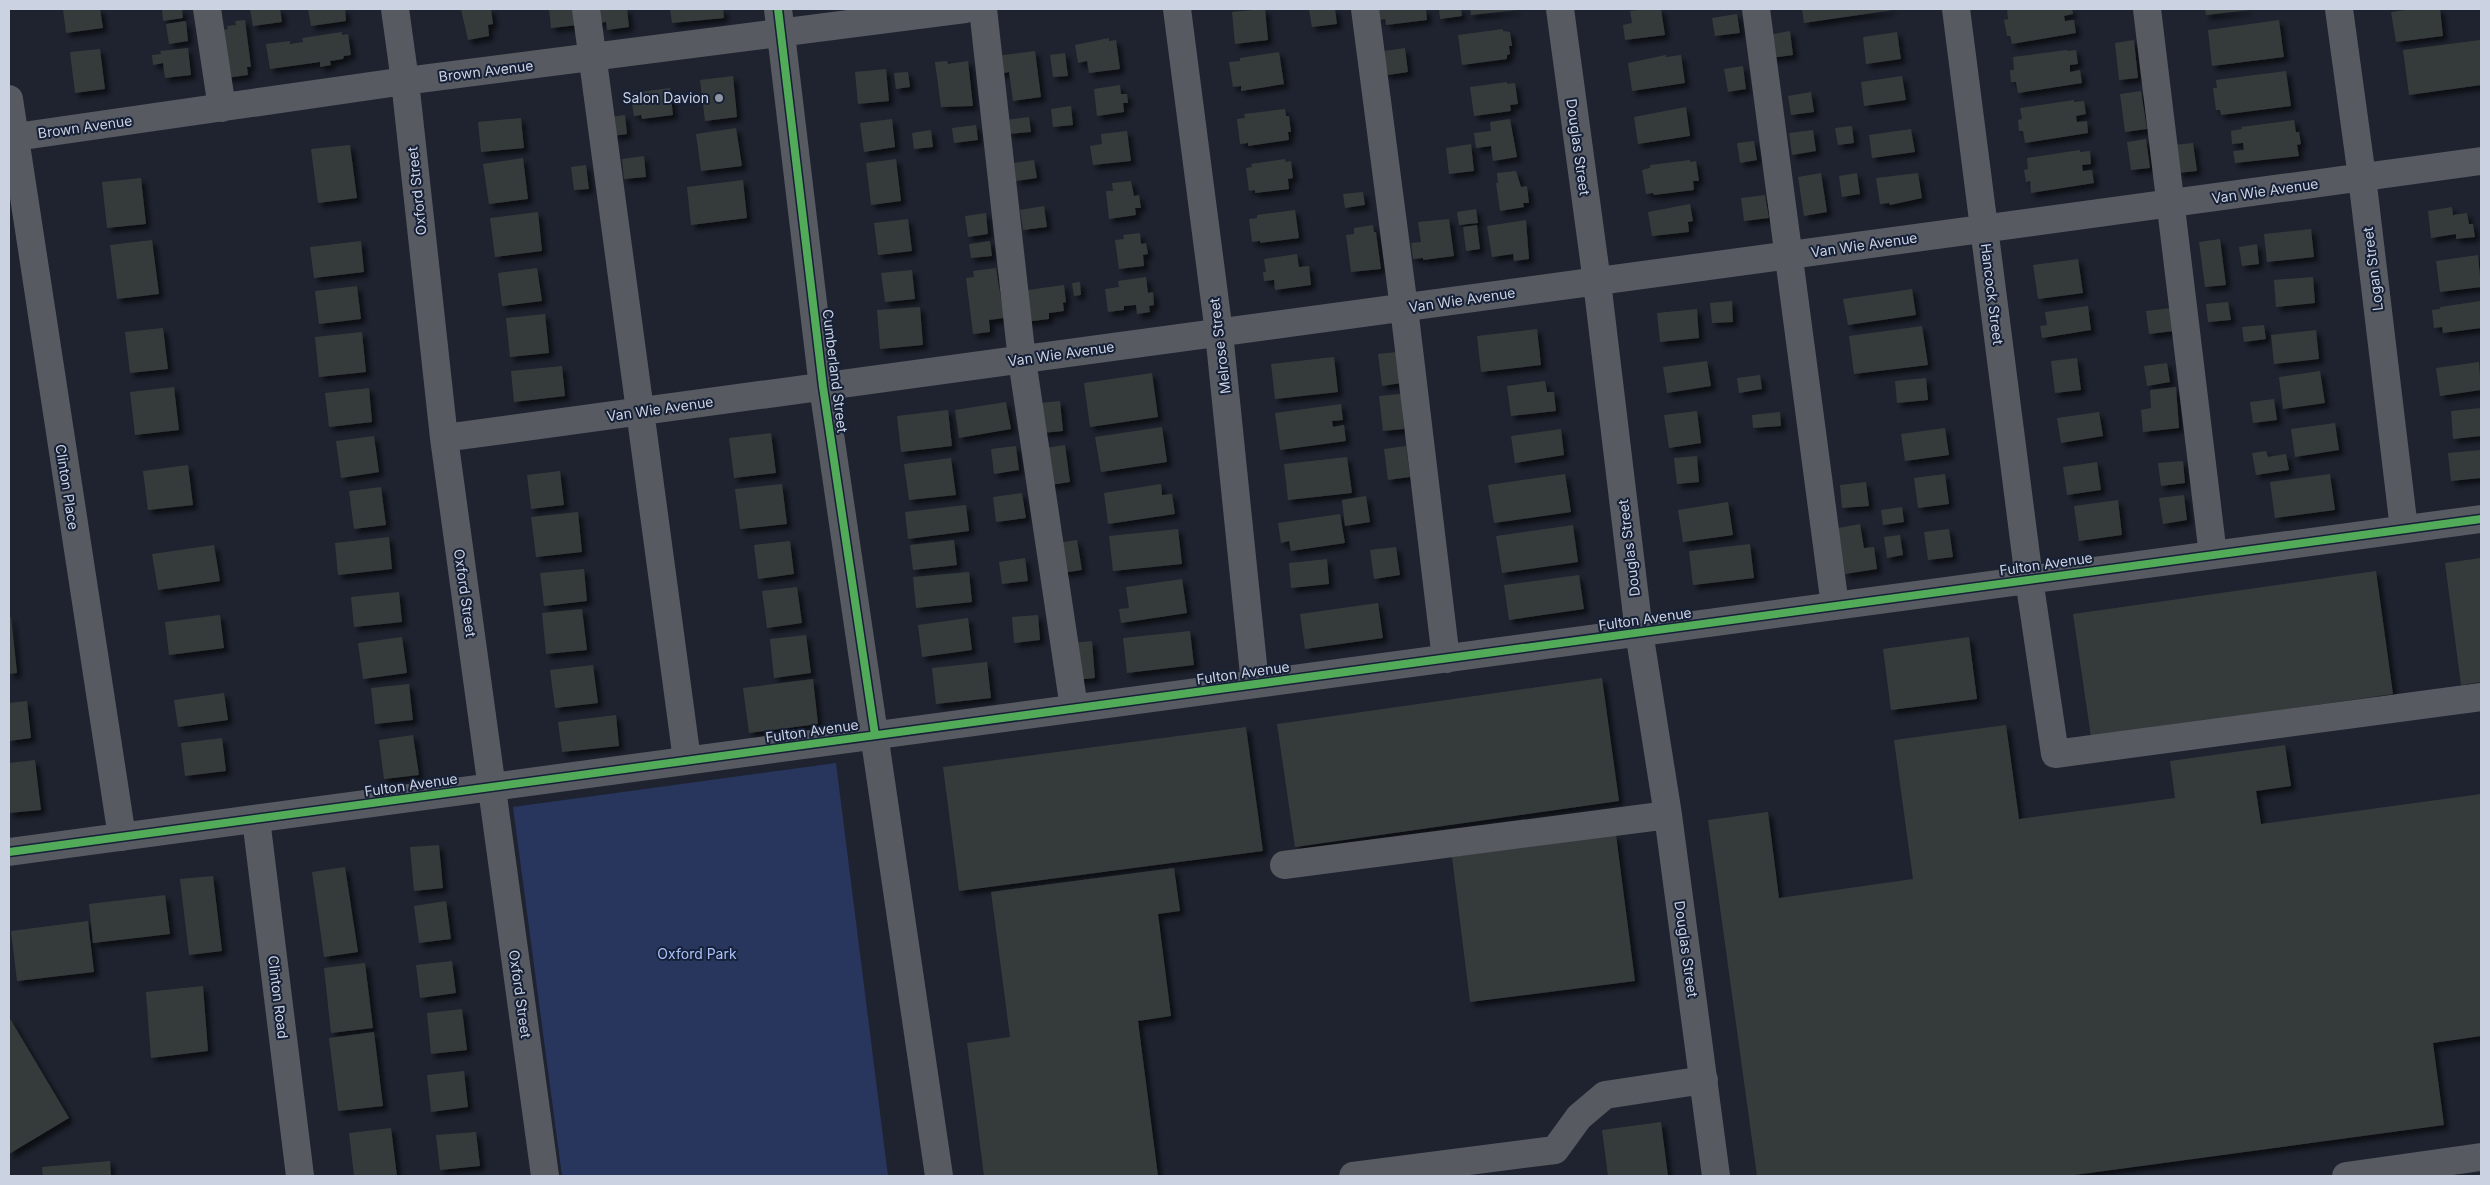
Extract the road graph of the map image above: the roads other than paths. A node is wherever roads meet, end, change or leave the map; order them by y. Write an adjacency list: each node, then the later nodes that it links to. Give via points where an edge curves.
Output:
1 (207, 9): 17 (street)
2 (395, 9): 15 (street, Oxford Street)
3 (586, 9): 14 (street)
4 (964, 9): 13 (street, Brown Avenue)
5 (983, 9): 27 (street)
6 (1177, 9): 26 (street, Melrose Street)
7 (1365, 9): 25 (street)
8 (1560, 9): 24 (street, Douglas Street)
9 (1756, 9): 23 (street)
10 (1956, 9): 22 (street, Hancock Street)
11 (2148, 9): 21 (street)
12 (2339, 9): 20 (street, Logan Street)
13 (780, 21): 14 (street, Brown Avenue); 28 (street, Cumberland Street)
14 (592, 57): 15 (street, Brown Avenue); 29 (street)
15 (405, 81): 17 (street, Brown Avenue); 30 (street, Oxford Street)
16 (9, 99): 18 (street, Clinton Place)
17 (222, 108): 18 (street, Brown Avenue)
18 (11, 138): 46 (street, Clinton Place)
19 (2481, 161): 20 (street, Van Wie Avenue)
20 (2362, 177): 21 (street, Van Wie Avenue); 32 (street, Logan Street)
21 (2171, 204): 22 (street, Van Wie Avenue); 33 (street)
22 (1984, 229): 23 (street, Van Wie Avenue); 34 (street, Hancock Street)
23 (1790, 255): 24 (street, Van Wie Avenue); 35 (street)
24 (1597, 282): 25 (street, Van Wie Avenue); 36 (street, Douglas Street)
25 (1404, 308): 26 (street, Van Wie Avenue); 37 (street)
26 (1219, 333): 27 (street, Van Wie Avenue); 38 (street, Melrose Street)
27 (1022, 360): 28 (street, Van Wie Avenue); 40 (street)
28 (823, 387): 29 (street, Van Wie Avenue); 41 (street, Cumberland Street)
29 (641, 412): 30 (street, Van Wie Avenue); 42 (street)
30 (444, 438): 43 (street, Oxford Street)
31 (2481, 518): 32 (street, Fulton Avenue)
32 (2404, 529): 33 (street, Fulton Avenue)
33 (2213, 555): 34 (street, Fulton Avenue)
34 (2029, 579): 35 (street, Fulton Avenue); 39 (street, Hancock Street, via 2055,754)
35 (1835, 606): 36 (street, Fulton Avenue)
36 (1639, 632): 37 (street, Fulton Avenue); 44 (street, Douglas Street)
37 (1446, 659): 38 (street, Fulton Avenue)
38 (1256, 684): 40 (street, Fulton Avenue)
39 (2481, 697)
40 (1074, 708): 41 (street, Fulton Avenue)
41 (875, 735): 42 (street, Fulton Avenue); 53 (street, Cumberland Street)
42 (687, 760): 43 (street, Fulton Avenue)
43 (492, 787): 45 (street, Fulton Avenue); 52 (street, Oxford Street)
44 (1668, 815): 48 (street); 49 (street, Douglas Street)
45 (256, 818): 46 (street, Fulton Avenue); 51 (street, Clinton Road)
46 (122, 836): 47 (street, Fulton Avenue)
47 (9, 852)
48 (1284, 866)
49 (1704, 1080): 54 (street, via 1605,1095 1579,1117 1555,1150); 55 (street, Douglas Street)
50 (2481, 1157): 56 (street)
51 (300, 1176)
52 (546, 1176)
53 (940, 1176)
54 (1353, 1176)
55 (1716, 1176)
56 (2346, 1176)

